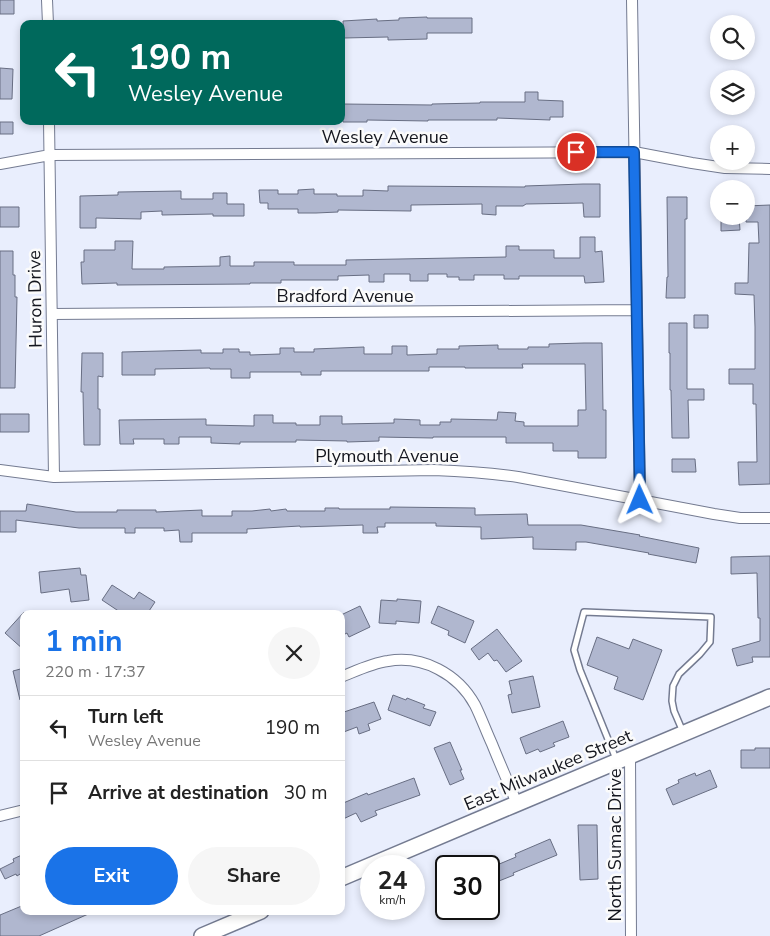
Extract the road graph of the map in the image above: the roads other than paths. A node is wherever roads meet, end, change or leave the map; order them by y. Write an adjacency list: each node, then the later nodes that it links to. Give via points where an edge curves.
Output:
1 (48, 0): 3 (street)
2 (632, 0): 5 (street)
3 (48, 20)
4 (49, 125): 6 (street, Huron Drive)
5 (634, 152): 6 (street, Wesley Avenue); 8 (street, Wesley Avenue, via 692,164); 9 (street)
6 (50, 155): 7 (street, Wesley Avenue); 10 (street, Huron Drive)
7 (0, 164)
8 (770, 169)
9 (637, 310): 10 (street, Bradford Avenue); 13 (street)
10 (52, 314): 12 (street, Huron Drive)
11 (0, 470): 12 (street, Plymouth Avenue)
12 (54, 477): 13 (street, Plymouth Avenue, via 434,470 492,473)
13 (640, 500): 14 (street, Plymouth Avenue, via 740,518)
14 (770, 518)
15 (345, 676): 19 (street, via 376,664 398,660 417,661 451,677 474,704)
16 (770, 697): 17 (main road, East Milwaukee Street)
17 (683, 733): 18 (main road, East Milwaukee Street); 18 (lane, via 674,711 673,686 679,674 710,642 711,618 584,612 574,650 580,670)
18 (623, 758): 19 (main road, East Milwaukee Street); 25 (street, North Sumac Drive)
19 (518, 804): 22 (main road, East Milwaukee Street)
20 (20, 811): 21 (street)
21 (0, 816)
22 (345, 876)
23 (252, 915): 24 (main road)
24 (202, 936)
25 (631, 936)

